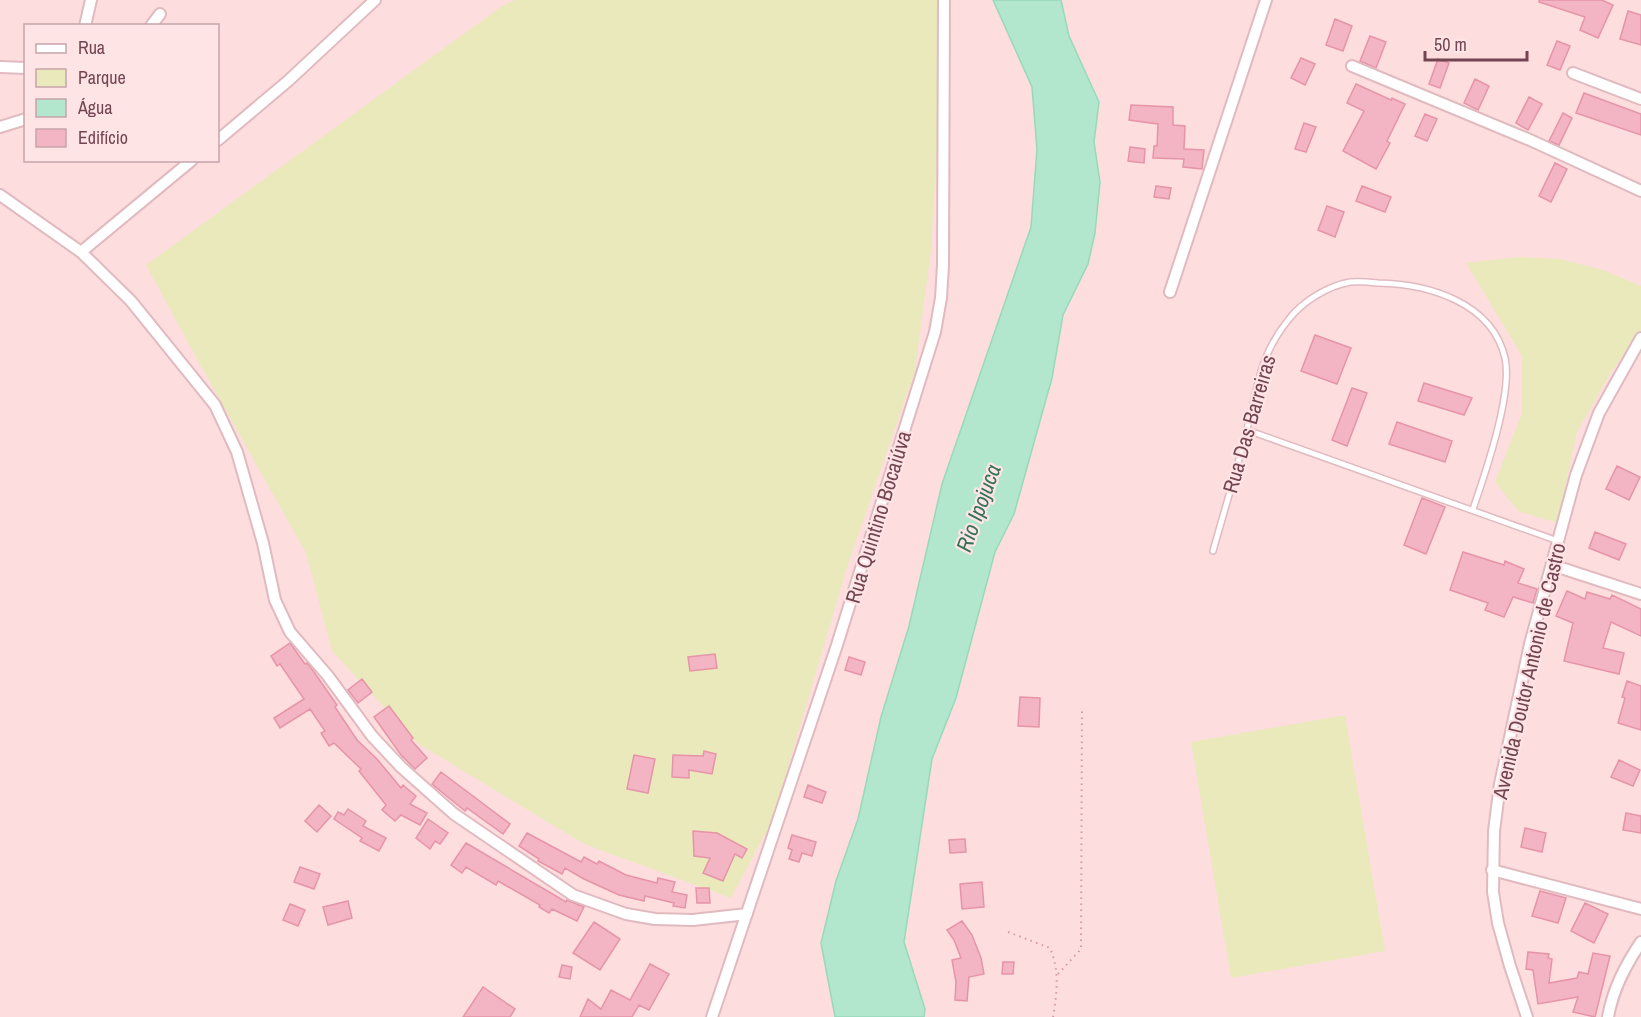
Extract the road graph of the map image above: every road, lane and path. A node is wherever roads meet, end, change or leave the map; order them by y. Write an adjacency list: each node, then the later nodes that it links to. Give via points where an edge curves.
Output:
1 (91, 0): 6 (street)
2 (375, 0): 15 (street)
3 (944, 0): 31 (street, Rua Quintino Bocaiúva, via 943,265 935,332)
4 (1266, 0): 20 (street)
5 (160, 14): 7 (street)
6 (85, 24)
7 (152, 24)
8 (1352, 66): 17 (street)
9 (0, 67): 10 (street)
10 (24, 68)
11 (1573, 73): 12 (street)
12 (1641, 99)
13 (24, 120): 14 (street)
14 (0, 127)
15 (219, 139)
16 (190, 162): 19 (street)
17 (1641, 191)
18 (0, 195): 19 (street)
19 (81, 252): 31 (street, via 131,301 215,405 237,453 264,543 275,600 290,632 401,767 454,814 573,895 626,914 655,919 693,920)
20 (1170, 292)
21 (1641, 338): 24 (street, Avenida Doutor Antonio de Castro, via 1587,442)
22 (1247, 430): 23 (lane); 23 (lane, Rua Das Barreiras, via 1265,356 1291,317 1309,301 1351,282 1394,283 1447,295 1482,318 1505,358 1507,378 1502,404); 25 (lane, Rua Das Barreiras)
23 (1473, 509): 24 (lane)
24 (1558, 541): 26 (street, Avenida Doutor Antonio de Castro)
25 (1213, 551)
26 (1552, 564): 27 (street); 29 (street, Avenida Doutor Antonio de Castro, via 1530,644 1500,784)
27 (1641, 594)
28 (1082, 708): 34 (path, via 1081,949)
29 (1492, 870): 30 (street); 37 (street, Avenida Doutor Antonio de Castro, via 1498,923)
30 (1641, 909)
31 (747, 914): 35 (street, Rua Quintino Bocaiúva)
32 (1008, 932): 34 (path, via 1050,948)
33 (1641, 942): 38 (street, via 1619,979)
34 (1058, 974): 36 (path)
35 (712, 1017)
36 (1053, 1017)
37 (1527, 1017)
38 (1608, 1017)

